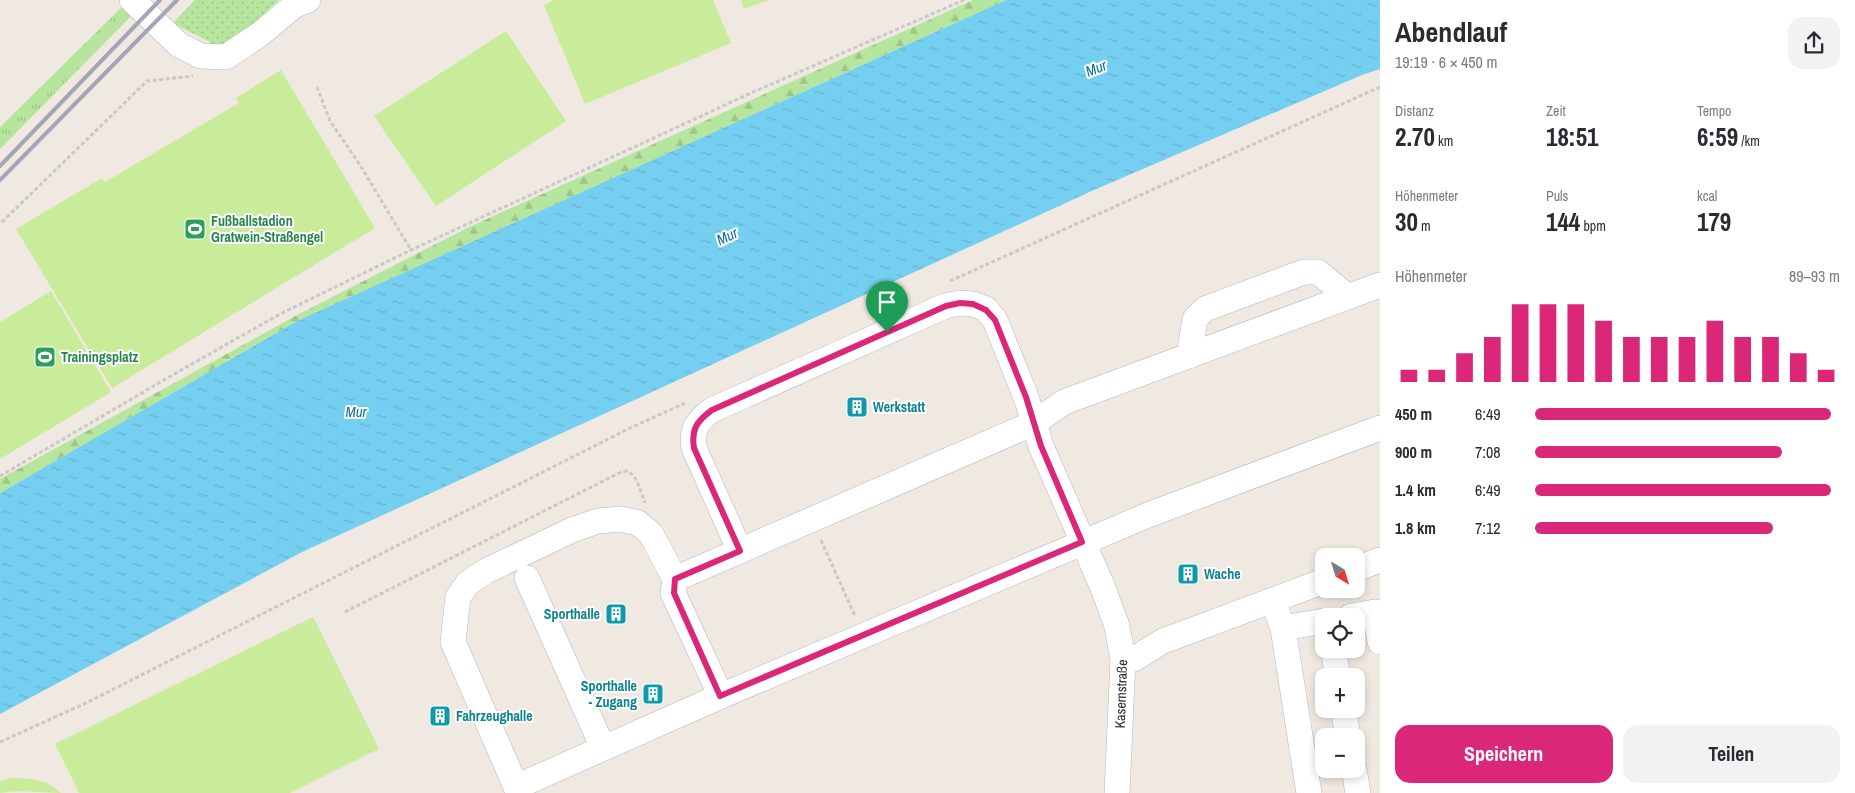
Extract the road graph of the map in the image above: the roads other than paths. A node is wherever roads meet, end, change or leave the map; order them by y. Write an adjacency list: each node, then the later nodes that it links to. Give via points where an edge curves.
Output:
1 (132, 0): 2 (street, via 179,46 201,56 226,57 295,5)
2 (308, 0)
3 (1380, 285): 4 (street)
4 (1348, 297): 5 (street); 5 (street, via 1318,272 1304,272 1205,308 1195,319)
5 (1189, 356): 6 (street, via 1064,402)
6 (1034, 423): 8 (street, Kasernstraße); 9 (street); 9 (street, Kasernstraße, via 995,320 986,310 973,304 946,306 712,410 701,418 692,436 694,448)
7 (1380, 428): 8 (street)
8 (1082, 542): 20 (street, Kasernstraße, via 1103,588); 21 (street)
9 (740, 551): 13 (street)
10 (1380, 560): 11 (street)
11 (1365, 566)
12 (527, 578): 22 (street)
13 (675, 579): 21 (street, via 674,593); 22 (street, via 652,534 638,523 621,519 598,521 572,530 486,571 468,583 458,597 453,642 516,787)
14 (1315, 584): 15 (street)
15 (1272, 600): 18 (street); 20 (street, via 1163,641 1134,660)
16 (1365, 614): 19 (street, via 1375,612)
17 (1315, 623): 18 (street)
18 (1283, 628): 25 (street)
19 (1380, 642)
20 (1124, 660): 24 (street, Kasernstraße)
21 (720, 696): 22 (street)
22 (603, 748)
23 (1356, 778): 26 (street)
24 (1117, 793)
25 (1309, 793)
26 (1358, 793)

